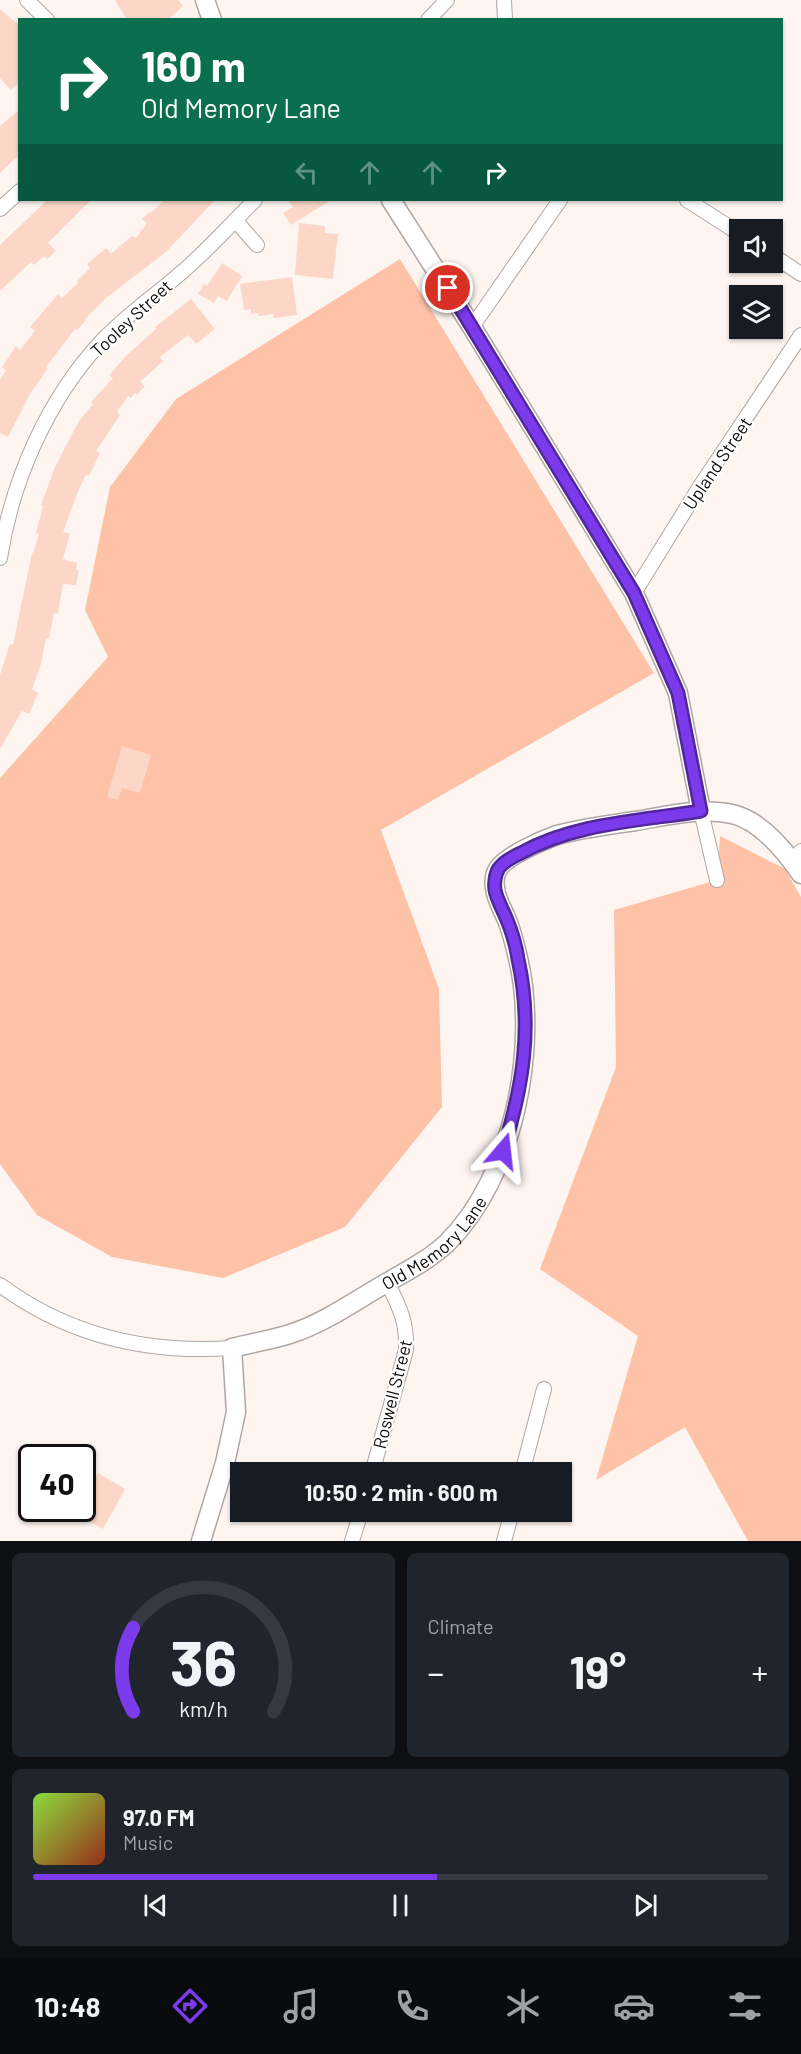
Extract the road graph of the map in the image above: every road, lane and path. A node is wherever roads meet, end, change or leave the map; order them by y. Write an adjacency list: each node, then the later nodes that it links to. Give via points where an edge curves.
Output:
1 (27, 0): 5 (street)
2 (205, 0): 6 (street)
3 (447, 0): 7 (street)
4 (504, 0): 8 (street)
5 (45, 18)
6 (211, 18)
7 (430, 18)
8 (505, 18)
9 (18, 193): 14 (street)
10 (254, 201): 15 (street, Tooley Street)
11 (392, 201): 20 (street)
12 (559, 201): 20 (street)
13 (689, 201): 16 (street)
14 (0, 209)
15 (235, 220): 17 (street); 22 (street, Tooley Street, via 191,265 102,341 71,381 23,472)
16 (729, 227)
17 (257, 245)
18 (783, 262): 19 (street)
19 (801, 274)
20 (472, 327): 23 (street)
21 (801, 335): 23 (street, Upland Street)
22 (0, 558)
23 (634, 593): 24 (street, via 678,693)
24 (701, 811): 25 (street, via 734,814 776,841); 26 (street); 27 (street, Old Memory Lane, via 555,836 498,869 495,890 511,932 524,990 524,1062 516,1108 491,1178 467,1218 445,1245)
25 (798, 862)
26 (717, 880)
27 (387, 1282): 29 (street, Old Memory Lane, via 329,1317 291,1334); 31 (street, Roswell Street, via 402,1312 406,1350)
28 (0, 1285): 29 (street, Old Memory Lane, via 56,1319 116,1340 188,1350)
29 (232, 1348): 35 (street, via 236,1412)
30 (544, 1389): 32 (street)
31 (375, 1462)
32 (525, 1462)
33 (358, 1522): 36 (street)
34 (509, 1522): 37 (street)
35 (201, 1541)
36 (352, 1541)
37 (504, 1541)

